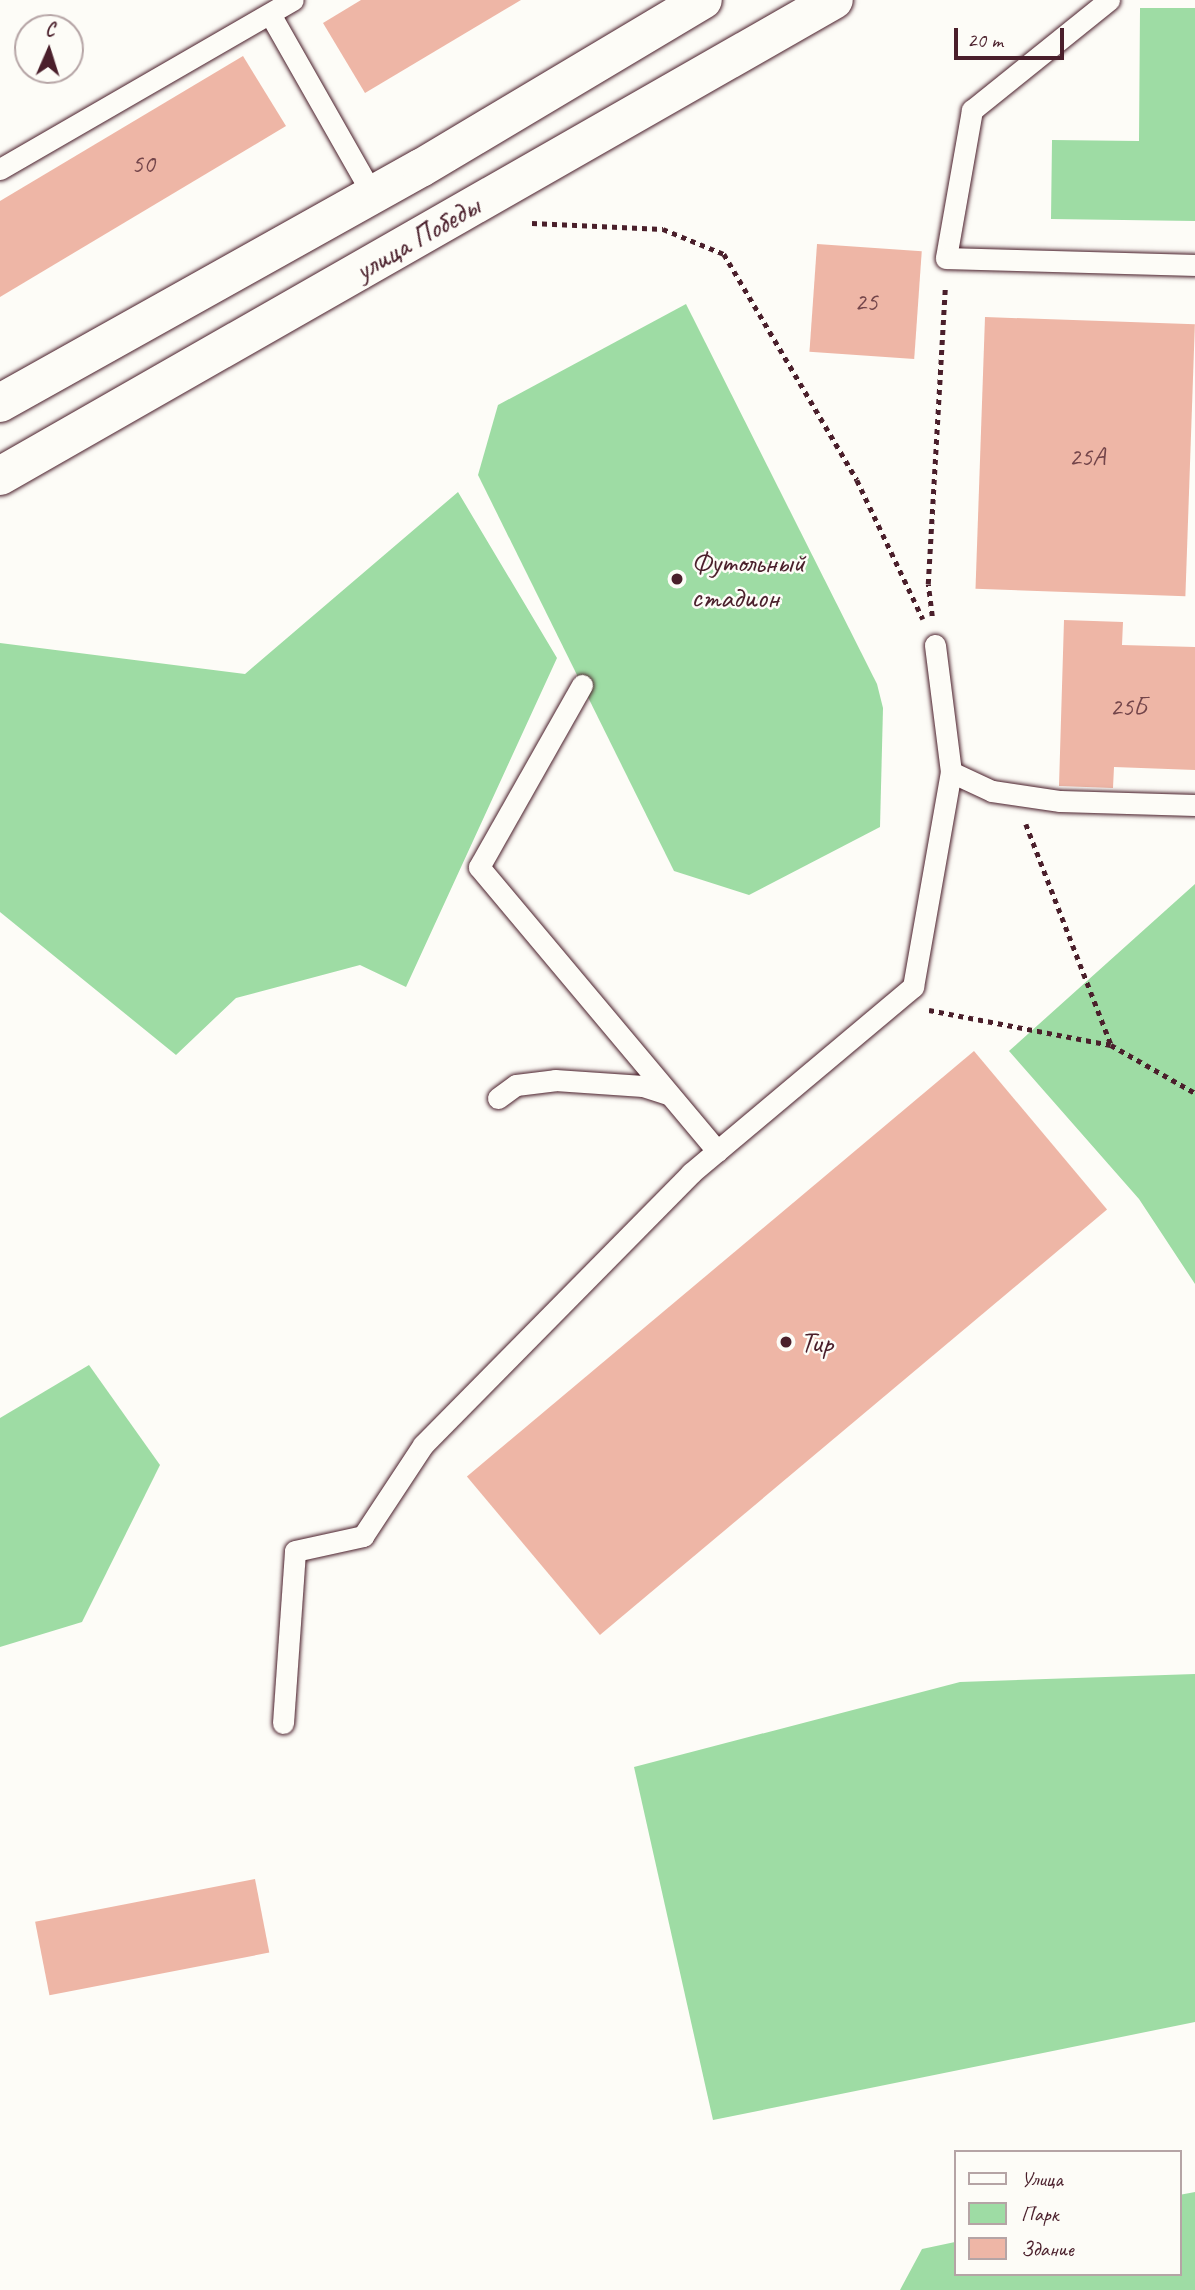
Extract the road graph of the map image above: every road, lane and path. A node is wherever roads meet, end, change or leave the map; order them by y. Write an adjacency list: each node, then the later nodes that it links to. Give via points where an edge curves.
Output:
1 (293, 0): 5 (lane)
2 (703, 0): 7 (street, улица Победы)
3 (834, 0): 12 (street, улица Победы)
4 (1109, 0): 9 (lane, via 972,110)
5 (270, 13): 6 (lane); 7 (lane)
6 (0, 169)
7 (373, 195): 11 (street, улица Победы)
8 (532, 223): 13 (path, via 663,229 724,254 857,480)
9 (946, 258): 10 (lane); 13 (path, via 928,584)
10 (1195, 265)
11 (0, 403)
12 (0, 476)
13 (935, 645): 15 (lane)
14 (582, 685): 21 (lane, via 479,867)
15 (951, 772): 16 (lane, via 992,791); 18 (lane, via 913,987)
16 (1014, 795): 17 (lane); 19 (path)
17 (1195, 805)
18 (894, 1003): 19 (path); 23 (lane)
19 (1111, 1045): 20 (path)
20 (1195, 1093)
21 (668, 1094): 22 (lane, via 643,1086 555,1080 516,1085); 23 (lane)
22 (498, 1098)
23 (717, 1152): 24 (lane, via 423,1445 363,1536 295,1551)
24 (283, 1723)

